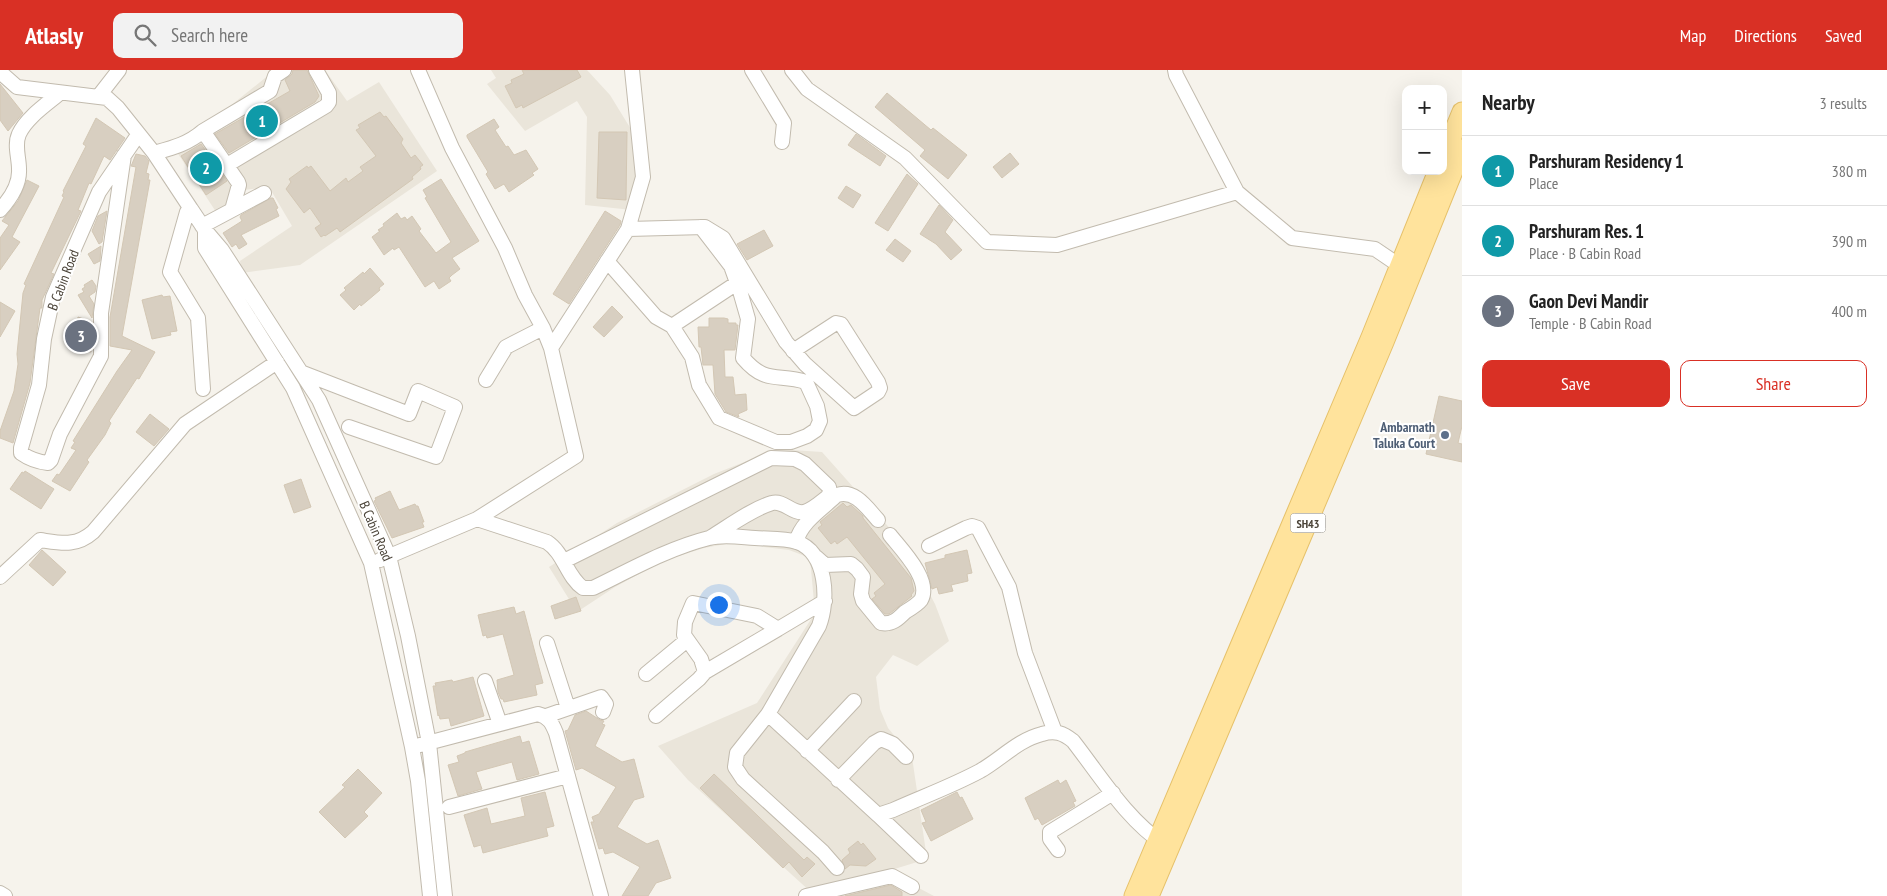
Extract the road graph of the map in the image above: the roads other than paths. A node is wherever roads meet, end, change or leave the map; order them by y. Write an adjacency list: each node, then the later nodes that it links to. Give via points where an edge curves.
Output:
1 (119, 70): 11 (street)
2 (284, 70): 13 (street, via 275,76 270,91)
3 (316, 70): 20 (street, via 329,93 330,102)
4 (418, 70): 34 (street, via 452,148 505,248)
5 (632, 70): 29 (street, via 643,177)
6 (752, 70): 15 (street, via 784,123)
7 (792, 70): 22 (street, via 807,89 905,158 987,242 1057,245)
8 (1175, 70): 22 (street)
9 (0, 72): 10 (street, via 17,87)
10 (60, 93): 11 (street); 25 (street, via 26,123 19,134 18,180)
11 (102, 98): 14 (street, B Cabin Road, via 118,108)
12 (1462, 112): 16 (main road)
13 (203, 131): 18 (street, via 180,146); 20 (street)
14 (138, 135): 18 (street, B Cabin Road); 19 (street, B Cabin Road)
15 (782, 142)
16 (1447, 148)
17 (1462, 148): 31 (main road, SH43)
18 (154, 152): 24 (street, B Cabin Road)
19 (124, 155): 19 (street, B Cabin Road, via 99,192 53,298 39,385 21,448 25,456 43,463 50,460 101,356 101,313)
20 (227, 164): 26 (street, via 239,185)
21 (1437, 175): 31 (main road, SH43)
22 (1237, 192): 31 (street, via 1292,238 1375,249)
23 (264, 193): 26 (street)
24 (192, 208): 28 (street, B Cabin Road); 40 (street, via 187,212 170,272 198,318)
25 (0, 210)
26 (232, 210): 28 (street)
27 (701, 227): 29 (street); 32 (street, via 731,266); 36 (street, via 723,238)
28 (203, 228): 37 (street, via 205,248); 38 (street, B Cabin Road, via 222,250)
29 (628, 229): 30 (street)
30 (607, 261): 33 (street, via 656,317); 35 (street)
31 (1406, 268): 77 (main road, SH43, via 1368,346)
32 (737, 283): 33 (street); 33 (street, via 748,319 743,358 765,376 806,382 820,421 816,430 807,436 791,442 776,442 719,418 698,385 692,357)
33 (672, 326)
34 (542, 328): 35 (street); 39 (street, via 506,347)
35 (551, 348): 42 (street, via 576,456)
36 (793, 351): 36 (street, via 836,323 841,324 880,388 854,408)
37 (277, 362): 51 (street, via 293,388); 52 (street, via 185,424 84,540 72,543 40,540)
38 (303, 373): 41 (street, via 409,414 418,391 455,407 436,457); 48 (street, B Cabin Road, via 319,400)
39 (486, 380)
40 (203, 390)
41 (350, 427)
42 (477, 518): 48 (street); 50 (street, via 547,542 554,546)
43 (878, 520): 46 (street, via 857,498 843,493 805,524 798,532)
44 (890, 535): 49 (street, via 920,574 923,589 920,600 887,624 881,623 863,600 862,577 857,569 850,564 825,565)
45 (711, 537): 46 (street); 50 (street, via 676,549 593,588 578,585); 50 (street, via 774,502 795,512 805,512 830,495 828,487 795,458 771,458)
46 (796, 542): 49 (street)
47 (929, 546): 67 (street, via 966,528 978,528 1009,587 1025,653)
48 (388, 556): 51 (street); 68 (street, B Cabin Road)
49 (816, 556): 53 (street)
50 (564, 561)
51 (371, 564): 69 (street)
52 (0, 577)
53 (825, 601): 54 (street); 63 (street, via 819,626)
54 (778, 629): 55 (street, via 757,616 693,603 685,622); 57 (street)
55 (687, 640): 57 (street); 58 (street)
56 (547, 643): 61 (street)
57 (706, 672): 65 (street)
58 (646, 674)
59 (485, 681): 66 (street)
60 (854, 701): 70 (street)
61 (568, 708): 62 (street, via 601,696 606,704); 64 (street)
62 (603, 712)
63 (768, 714): 70 (street); 80 (street, via 738,753 735,766 743,778)
64 (546, 716): 66 (street, via 538,714); 72 (street, via 552,722)
65 (656, 716)
66 (500, 724): 68 (street)
67 (1055, 732): 74 (street, via 1073,741); 76 (street, via 1017,744 980,770)
68 (429, 743): 69 (street); 86 (street, B Cabin Road)
69 (412, 747): 85 (street)
70 (807, 750): 73 (street)
71 (906, 757): 73 (street, via 893,744 881,739)
72 (568, 776): 75 (street); 87 (street)
73 (838, 780): 76 (street)
74 (1113, 793): 77 (street); 78 (street, via 1050,832 1050,839)
75 (449, 807)
76 (878, 815): 79 (street)
77 (1164, 844): 89 (main road, SH43); 90 (main road, SH43)
78 (1058, 850)
79 (921, 856)
80 (837, 868)
81 (912, 887): 82 (street, via 892,876)
82 (847, 891): 88 (street)
83 (0, 893): 84 (street)
84 (5, 896)
85 (430, 896)
86 (445, 896)
87 (601, 896)
88 (806, 896)
89 (1134, 896)
90 (1149, 896)

